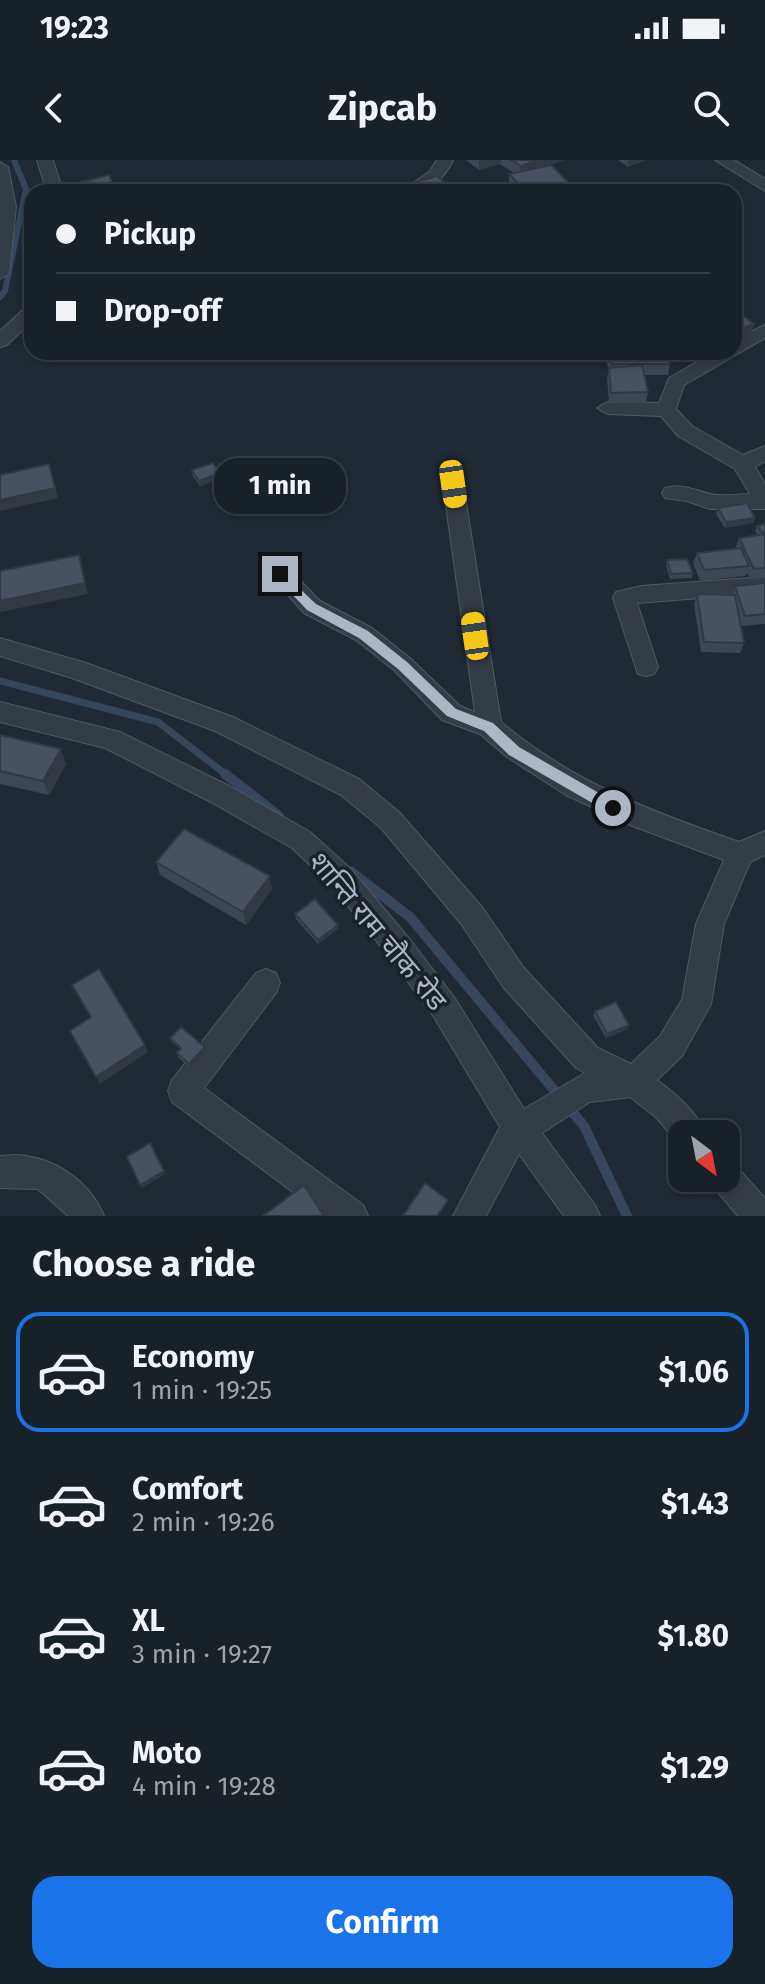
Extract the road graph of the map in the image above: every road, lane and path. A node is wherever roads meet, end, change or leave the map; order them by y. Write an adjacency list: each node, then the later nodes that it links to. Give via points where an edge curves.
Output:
1 (45, 160): 5 (street)
2 (445, 160): 6 (street)
3 (723, 160): 7 (street)
4 (0, 167): 8 (street, via 9,204)
5 (52, 184)
6 (421, 184)
7 (765, 186)
8 (0, 274)
9 (24, 318): 11 (street)
10 (765, 330): 12 (street)
11 (0, 341)
12 (742, 342)
13 (710, 360): 15 (street, via 676,382)
14 (607, 408): 15 (street)
15 (666, 410): 17 (street, via 685,431)
16 (765, 453): 17 (street)
17 (743, 464): 20 (street)
18 (453, 484): 26 (street)
19 (672, 493): 20 (street, via 710,502)
20 (765, 501)
21 (280, 574): 26 (street, via 312,607 364,634 403,665 451,713)
22 (765, 585): 24 (street, via 624,598)
23 (0, 647): 29 (street, via 224,724 350,787 390,820 472,916 514,978 587,1058)
24 (646, 667)
25 (0, 712): 31 (street, शान्ति राम चौक रोड, via 111,739 301,840 341,877 401,950)
26 (489, 727): 27 (street, via 514,751 613,808)
27 (752, 848): 29 (street, via 710,924 696,1004 671,1046)
28 (266, 983): 35 (street, via 183,1091)
29 (634, 1081): 30 (street); 31 (street, via 585,1088)
30 (679, 1120)
31 (522, 1126): 36 (street); 37 (street, शान्ति राम चौक रोड)
32 (0, 1172): 34 (street, via 25,1168 64,1185)
33 (738, 1192): 38 (street)
34 (88, 1216)
35 (352, 1216)
36 (469, 1216)
37 (584, 1216)
38 (759, 1216)

